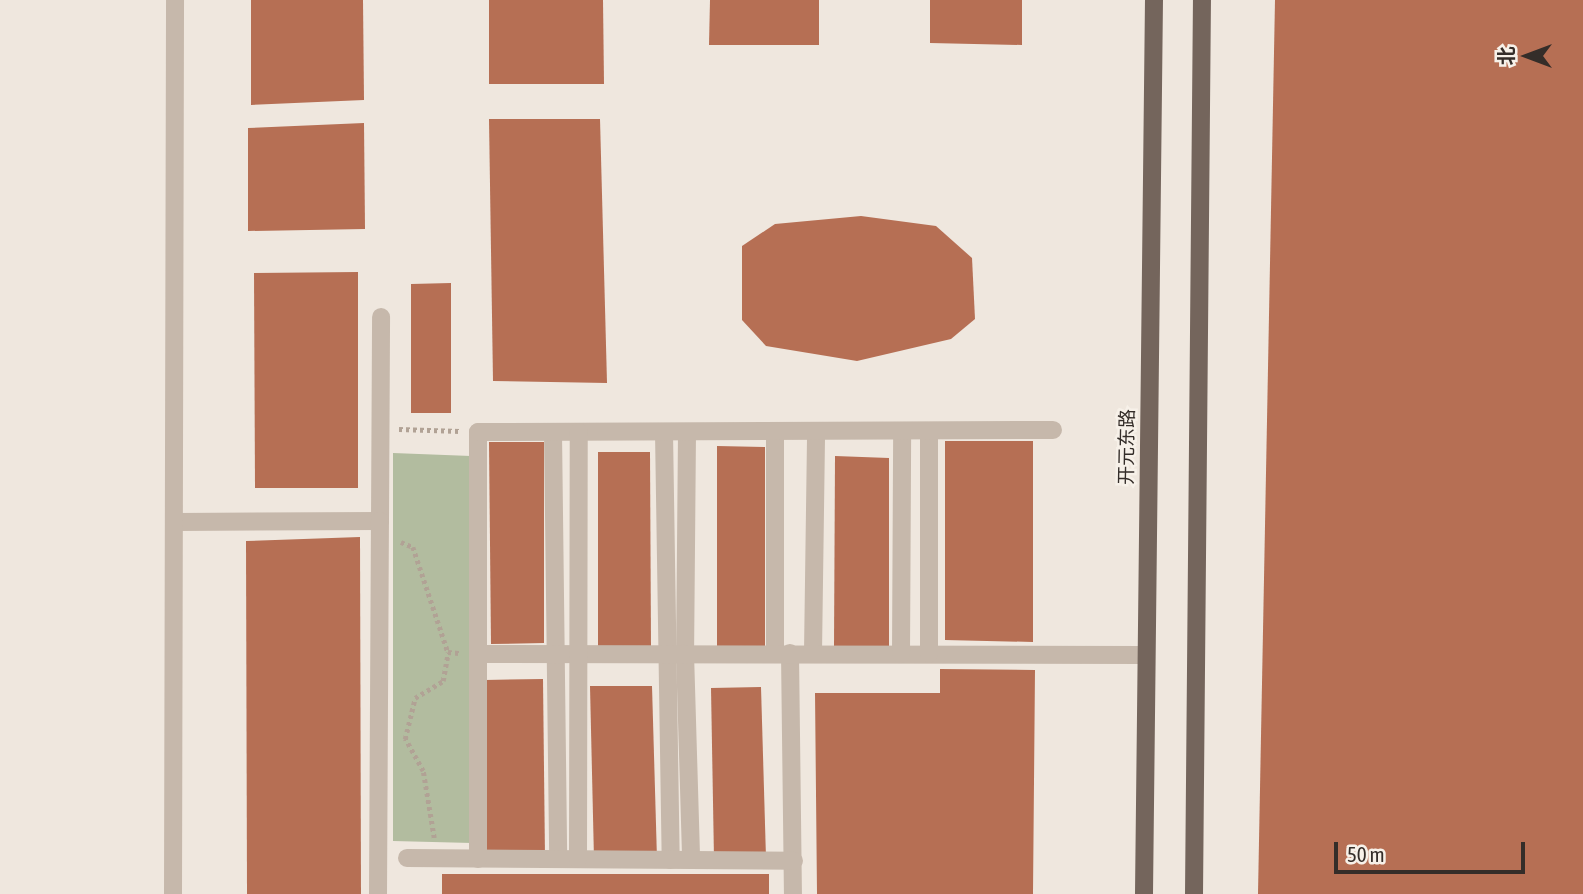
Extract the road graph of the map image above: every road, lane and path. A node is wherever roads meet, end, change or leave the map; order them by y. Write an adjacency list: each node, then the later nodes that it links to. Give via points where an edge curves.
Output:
1 (175, 0): 16 (street)
2 (1153, 0): 28 (main road, 开元东路)
3 (1202, 0): 41 (main road)
4 (381, 317): 5 (street)
5 (381, 429): 7 (path); 17 (street)
6 (1053, 430): 14 (street)
7 (478, 432): 8 (street); 24 (street)
8 (553, 432): 9 (street); 25 (street)
9 (579, 432): 10 (street); 19 (street)
10 (664, 432): 11 (street); 20 (street)
11 (687, 432): 12 (street); 21 (street)
12 (775, 432): 15 (street); 22 (street)
13 (902, 432): 14 (street); 15 (street); 26 (street)
14 (929, 432): 27 (street)
15 (816, 433): 23 (street)
16 (176, 522): 17 (street); 37 (street)
17 (380, 526): 18 (path, via 413,547); 38 (street)
18 (448, 652): 24 (path); 30 (path, via 443,681 415,698 405,739 423,771)
19 (577, 653): 20 (street); 25 (street); 33 (street)
20 (665, 653): 21 (street); 34 (street)
21 (685, 653): 22 (street); 35 (street)
22 (783, 653): 23 (street); 36 (street)
23 (813, 653): 26 (street)
24 (481, 654): 25 (street); 31 (street)
25 (553, 654): 32 (street)
26 (901, 654): 27 (street)
27 (929, 654): 28 (street)
28 (1145, 656): 40 (main road, 开元东路)
29 (407, 858): 30 (street)
30 (439, 858): 31 (street)
31 (478, 859): 32 (street)
32 (558, 859): 33 (street)
33 (578, 859): 34 (street)
34 (671, 860): 35 (street)
35 (691, 860): 36 (street)
36 (794, 861): 39 (street)
37 (173, 894)
38 (378, 894)
39 (793, 894)
40 (1144, 894)
41 (1194, 894)

